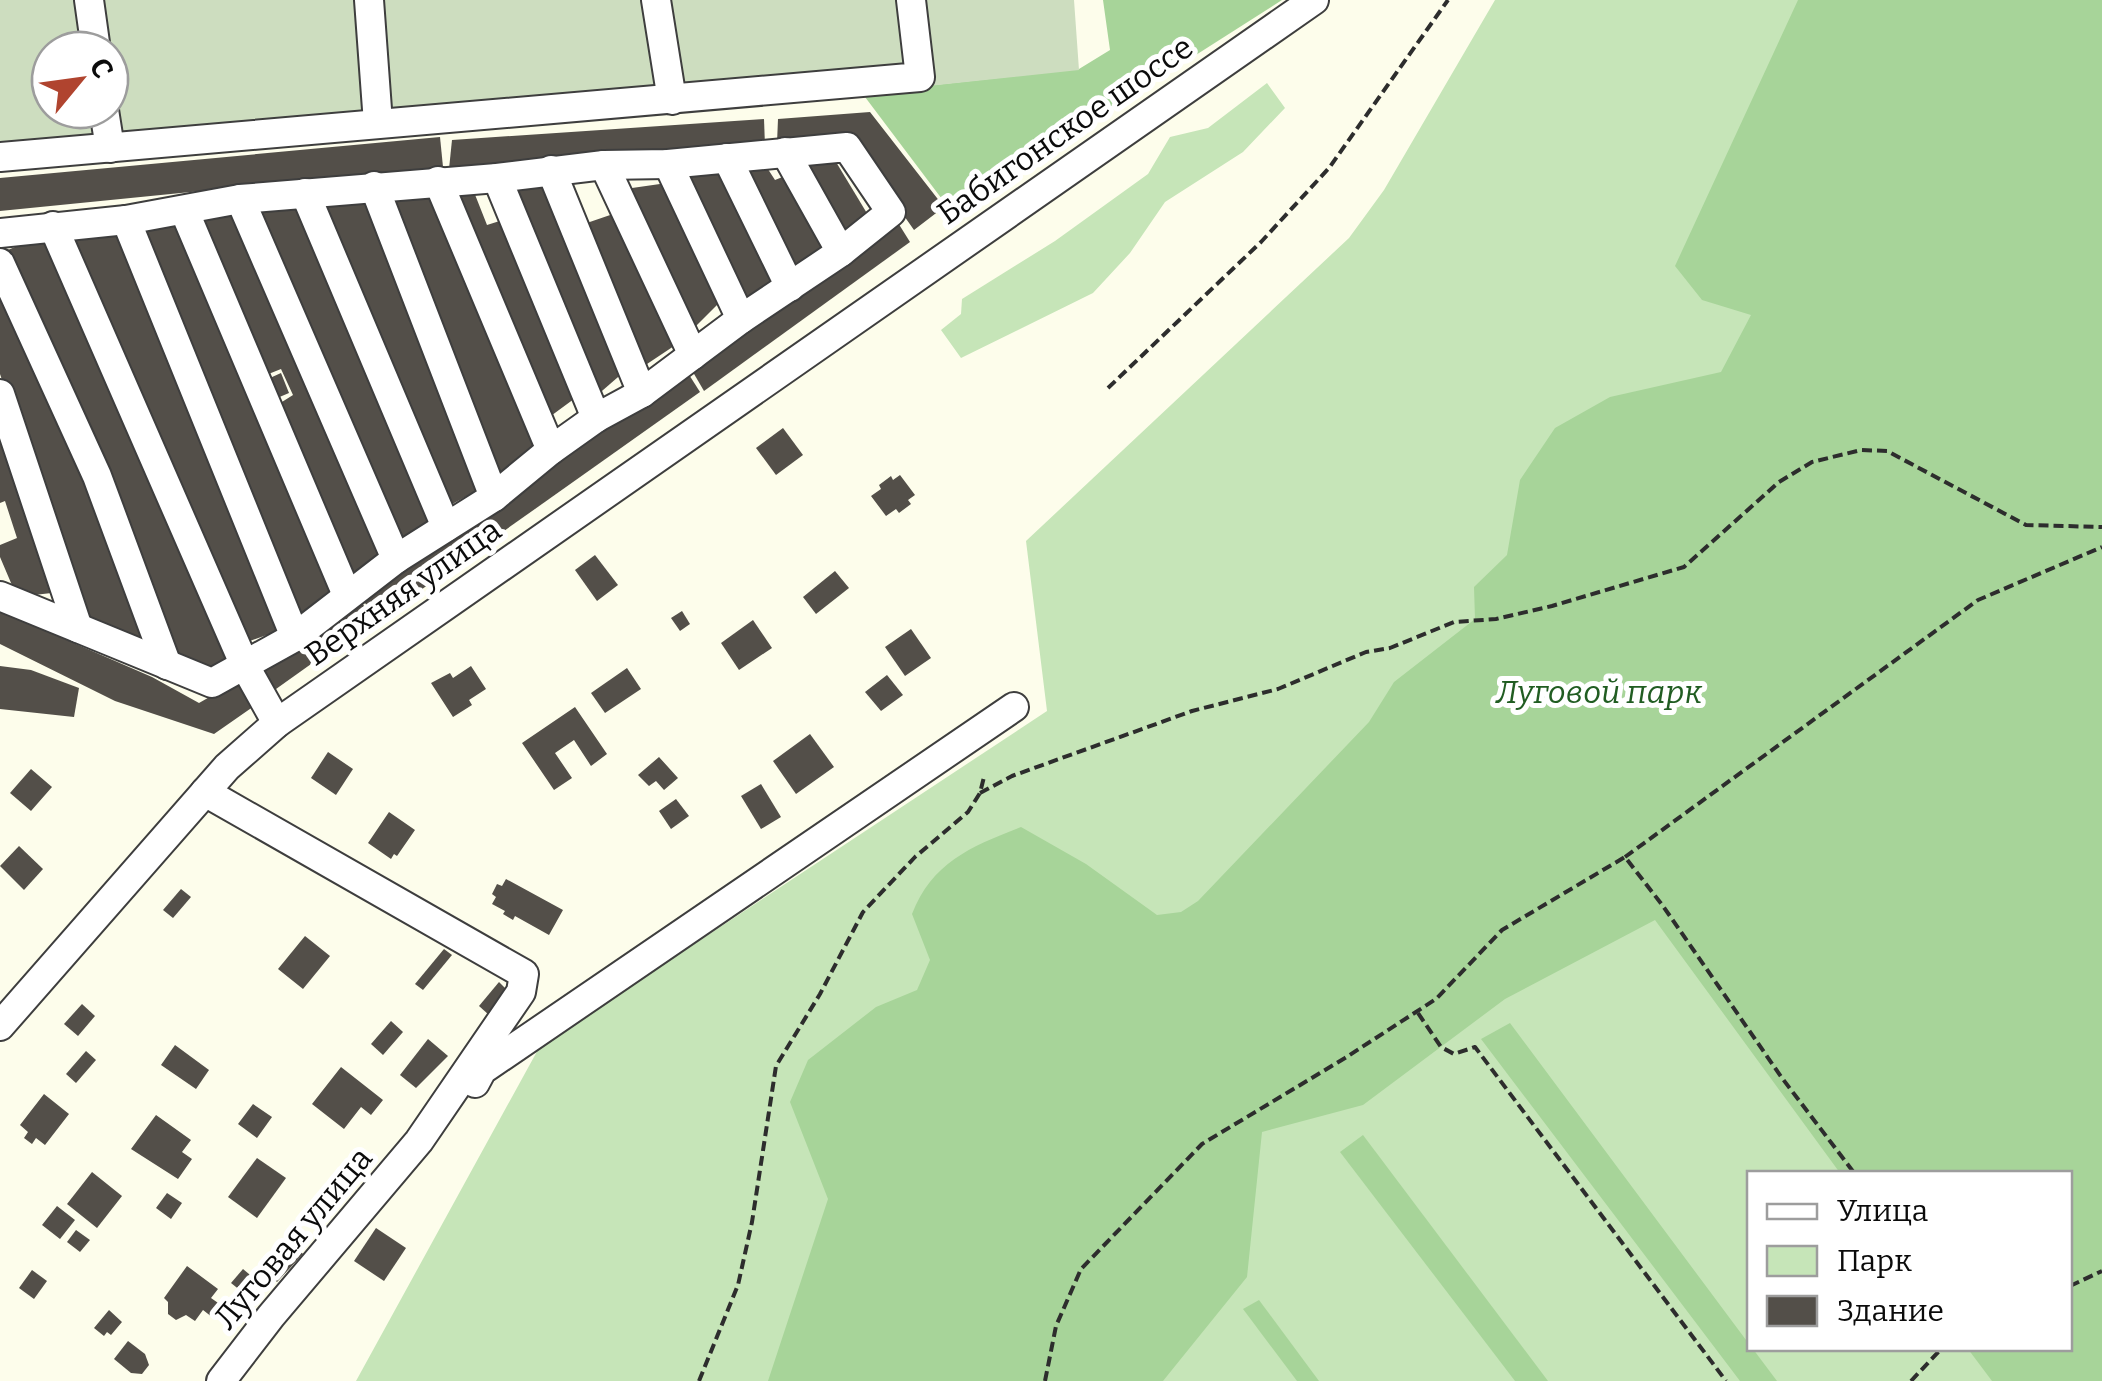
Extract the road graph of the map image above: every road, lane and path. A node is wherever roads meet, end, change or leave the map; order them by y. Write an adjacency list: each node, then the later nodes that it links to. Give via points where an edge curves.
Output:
1 (89, 0): 7 (street)
2 (369, 0): 9 (street)
3 (656, 0): 8 (street)
4 (911, 0): 8 (street, via 920,77)
5 (1314, 0): 29 (street, Бабигонское шоссе)
6 (1448, 0): 33 (path, via 1330,168)
7 (93, 30)
8 (672, 100): 9 (street)
9 (378, 123): 11 (street)
10 (107, 130): 11 (street)
11 (110, 148): 13 (street)
12 (786, 152): 14 (street); 27 (street); 27 (street, via 846,147 891,212)
13 (0, 157)
14 (728, 158): 15 (street); 30 (street)
15 (668, 164): 16 (street); 31 (street)
16 (604, 165): 17 (street); 32 (street)
17 (551, 170): 18 (street); 34 (street)
18 (497, 178): 19 (street); 36 (street)
19 (438, 180): 20 (street); 37 (street)
20 (374, 186): 21 (street); 38 (street)
21 (305, 193): 22 (street); 39 (street)
22 (240, 199): 23 (street); 42 (street)
23 (184, 210): 24 (street); 44 (street)
24 (126, 220): 25 (street); 46 (street)
25 (53, 226): 26 (street); 48 (street)
26 (0, 233)
27 (841, 252): 30 (street)
28 (0, 263): 47 (street, via 97,476)
29 (906, 284): 50 (street, Верхняя улица)
30 (790, 287): 31 (street)
31 (741, 319): 32 (street)
32 (693, 355): 34 (street)
33 (1108, 388)
34 (642, 393): 36 (street)
35 (0, 394): 45 (street)
36 (596, 418): 37 (street)
37 (551, 450): 38 (street)
38 (494, 497): 39 (street)
39 (446, 527): 42 (street)
40 (2102, 528): 53 (path, via 2026,525 1887,450 1861,450 1812,462 1779,482 1684,566 1533,610 1454,622 1278,690 1192,711)
41 (2102, 547): 54 (path, via 1978,600)
42 (396, 559): 44 (street)
43 (2, 591): 45 (street)
44 (346, 595): 46 (street)
45 (78, 628): 47 (street)
46 (295, 637): 48 (street)
47 (167, 665): 48 (street, via 212,683)
48 (245, 666): 50 (street)
49 (1014, 707): 57 (street, via 482,1070 469,1092)
50 (278, 723): 52 (street, Верхняя улица)
51 (984, 777): 53 (path)
52 (205, 792): 56 (street, Верхняя улица); 57 (street, via 524,974 521,992)
53 (980, 793): 63 (path, via 864,912 776,1066 738,1285)
54 (1624, 857): 55 (path, via 1502,930); 58 (path)
55 (1416, 1012): 64 (path, via 1202,1144 1081,1268 1056,1326); 65 (path, via 1441,1048 1454,1054 1475,1047)
56 (0, 1026)
57 (439, 1112): 62 (street, Луговая улица)
58 (1853, 1171)
59 (2102, 1271): 60 (path)
60 (2072, 1285)
61 (1939, 1351): 66 (path)
62 (221, 1381)
63 (699, 1381)
64 (1045, 1381)
65 (1726, 1381)
66 (1911, 1381)

